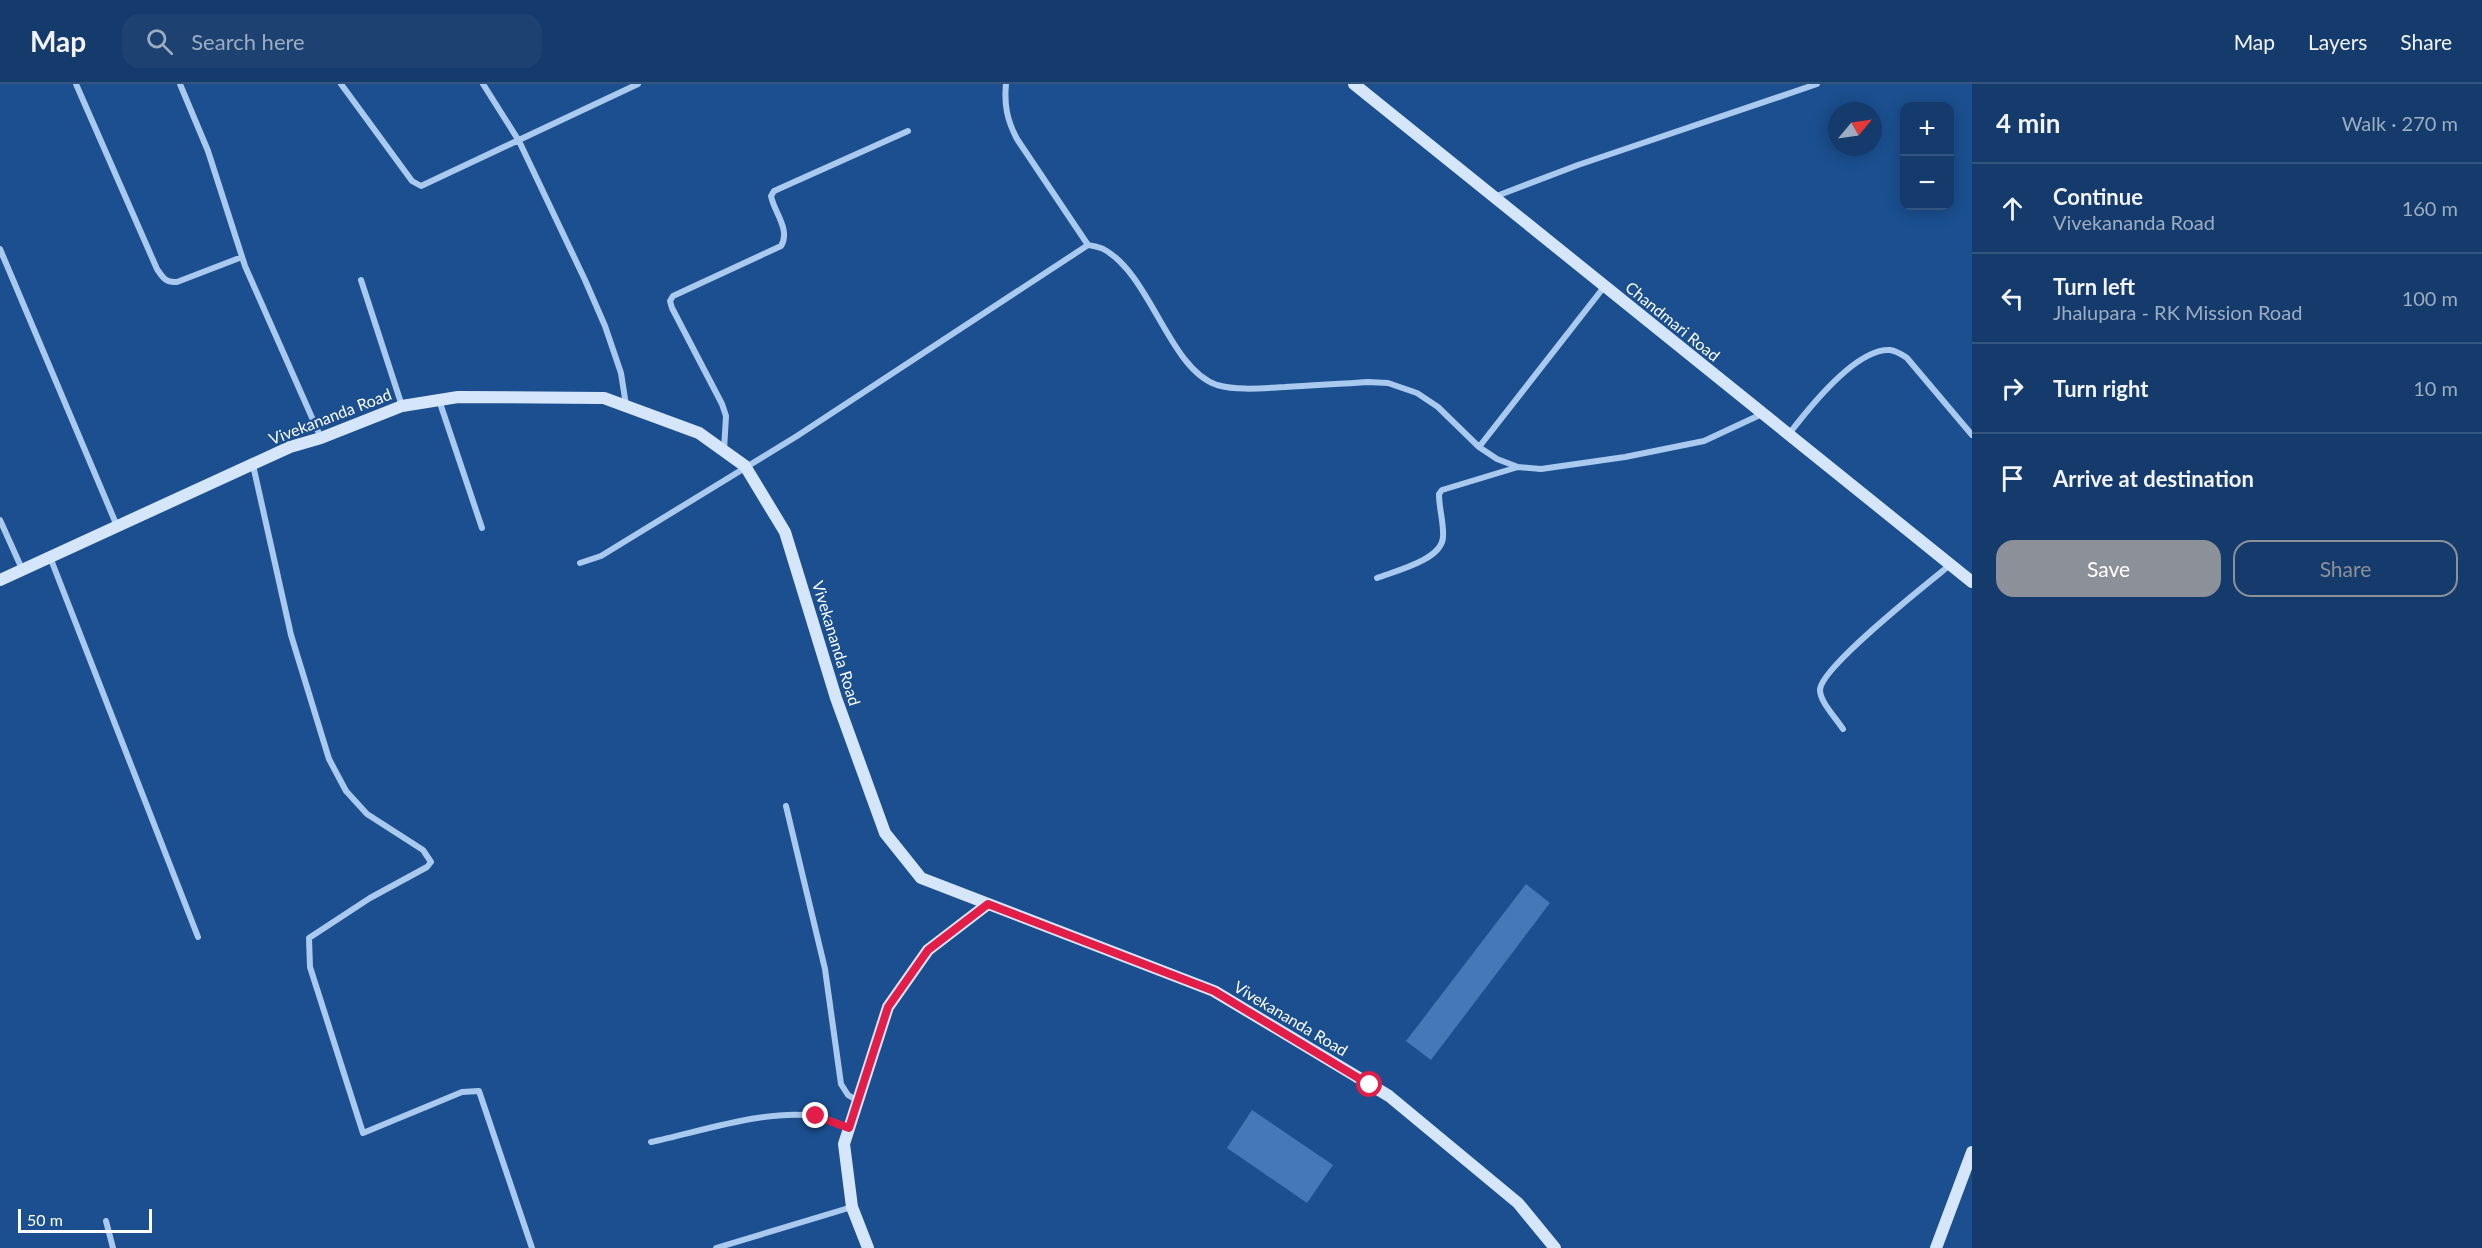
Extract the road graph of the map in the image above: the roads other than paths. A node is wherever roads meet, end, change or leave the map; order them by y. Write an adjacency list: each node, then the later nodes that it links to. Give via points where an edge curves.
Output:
1 (76, 84): 14 (street, via 163,279 177,282)
2 (181, 84): 14 (street)
3 (342, 84): 10 (street, via 417,185)
4 (483, 84): 10 (street)
5 (638, 84): 10 (street)
6 (1005, 84): 12 (street, via 1007,120)
7 (1354, 84): 11 (main road, Chandmari Road)
8 (1817, 84): 11 (street)
9 (908, 131): 25 (street, via 774,191 772,202 785,232 781,246 673,296 672,308 726,416)
10 (519, 141): 19 (street, via 605,326)
11 (1494, 197): 16 (main road, Chandmari Road)
12 (1088, 245): 24 (street, via 1104,249 1120,261 1183,355 1197,372 1216,384 1245,389 1388,383 1417,393 1438,407); 27 (street)
13 (0, 249): 30 (street)
14 (242, 257): 23 (street)
15 (361, 280): 18 (street)
16 (1604, 286): 20 (main road, Chandmari Road); 24 (street)
17 (439, 400): 18 (main road, Vivekananda Road); 19 (main road, Vivekananda Road, via 604,398); 31 (street)
18 (402, 406): 23 (main road, Vivekananda Road)
19 (627, 406): 25 (main road, Vivekananda Road, via 699,432)
20 (1763, 414): 21 (main road, Chandmari Road); 28 (street, via 1704,441 1541,469)
21 (1789, 434): 22 (street, via 1822,392 1851,368 1876,352 1887,350 1907,358); 34 (main road, Chandmari Road)
22 (1972, 435)
23 (321, 438): 26 (main road, Vivekananda Road)
24 (1479, 447): 28 (street)
25 (724, 450): 27 (main road, Vivekananda Road)
26 (253, 464): 30 (main road, Vivekananda Road); 50 (street, via 291,635 329,759 346,791 367,814 423,850 430,862 309,938 310,967 363,1133 462,1092 479,1091)
27 (745, 466): 33 (street, via 601,556); 41 (main road, Vivekananda Road, via 785,532 836,698 885,832 921,878)
28 (1518, 467): 36 (street, via 1442,490 1440,548 1429,558)
29 (0, 520): 35 (street)
30 (117, 527): 32 (main road, Vivekananda Road)
31 (482, 528)
32 (51, 557): 35 (main road, Vivekananda Road); 42 (street)
33 (580, 563)
34 (1950, 565): 38 (main road, Chandmari Road); 39 (street, via 1826,676 1820,696)
35 (23, 570): 37 (main road, Vivekananda Road)
36 (1377, 578)
37 (0, 580)
38 (1972, 582)
39 (1843, 729)
40 (786, 806): 43 (street, via 825,969 841,1084)
41 (988, 904): 43 (main road, via 928,950 888,1007); 53 (main road, Vivekananda Road, via 1214,991 1389,1096 1518,1203)
42 (198, 937)
43 (858, 1102): 44 (main road)
44 (849, 1128): 45 (street, via 816,1116 793,1114 762,1117); 47 (main road, via 844,1144)
45 (651, 1142)
46 (1972, 1152): 54 (main road)
47 (852, 1208): 51 (street); 52 (main road)
48 (106, 1221): 49 (street)
49 (113, 1248)
50 (532, 1248)
51 (717, 1248)
52 (868, 1248)
53 (1556, 1248)
54 (1936, 1248)

